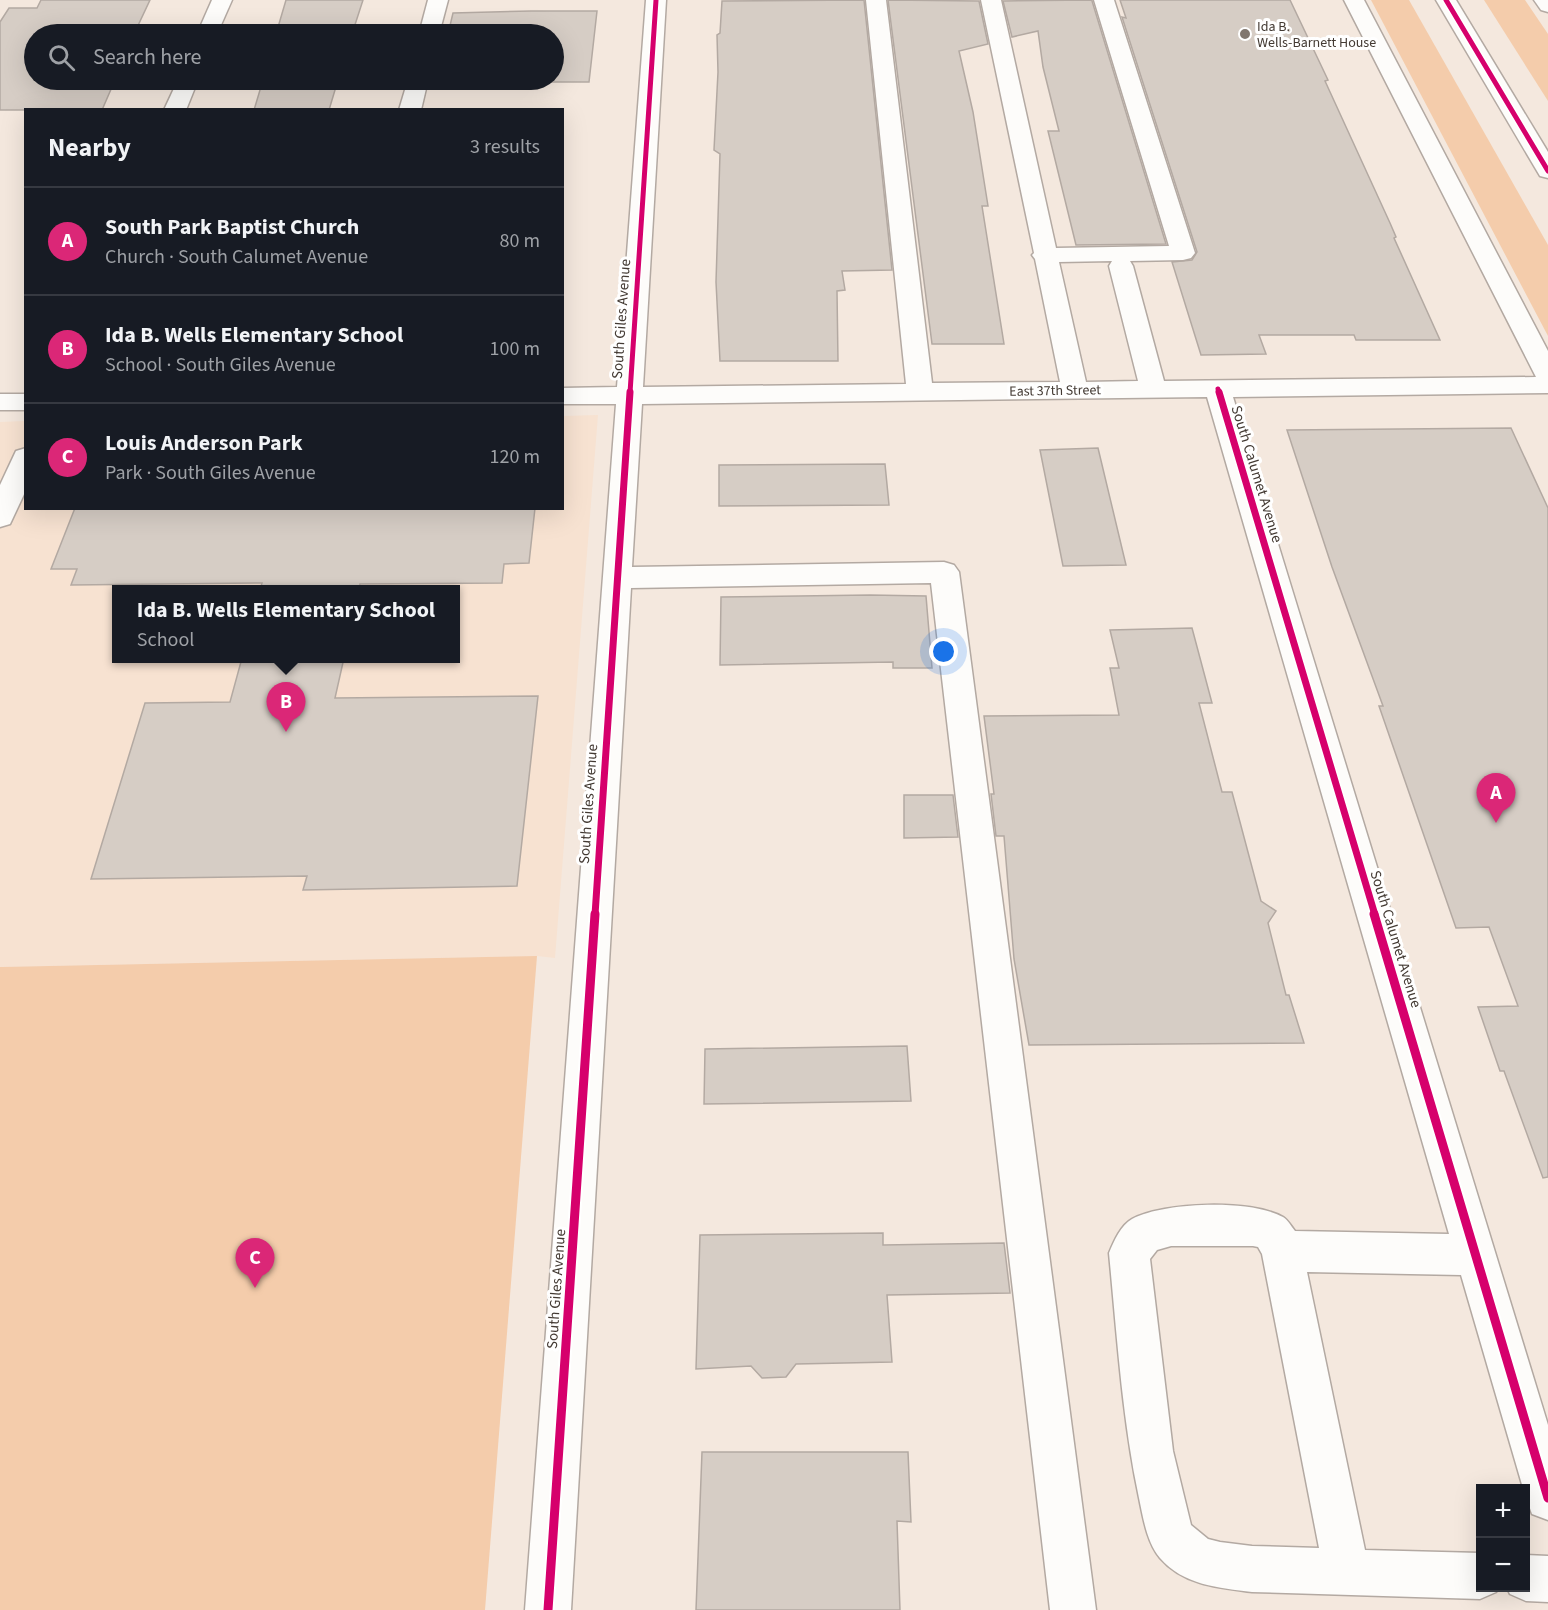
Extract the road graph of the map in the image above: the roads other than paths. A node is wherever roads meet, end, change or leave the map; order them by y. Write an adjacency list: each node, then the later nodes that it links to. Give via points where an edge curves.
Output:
1 (222, 0): 11 (street)
2 (438, 0): 12 (street)
3 (656, 0): 26 (street, South Giles Avenue)
4 (876, 0): 25 (street)
5 (991, 0): 18 (street)
6 (1104, 0): 18 (street, via 1183,253)
7 (1354, 0): 20 (street)
8 (1446, 0): 17 (street)
9 (1544, 0): 10 (street)
10 (1548, 6)
11 (211, 24)
12 (432, 24)
13 (184, 90): 15 (street)
14 (415, 90): 16 (street)
15 (176, 108)
16 (411, 108)
17 (1548, 171)
18 (1044, 255): 24 (street)
19 (1121, 266): 23 (street)
20 (1548, 376)
21 (1548, 385): 22 (street, East 37th Street)
22 (1218, 388): 23 (street, East 37th Street); 34 (street, South Calumet Avenue)
23 (1153, 389): 24 (street, East 37th Street)
24 (1075, 390): 25 (street, East 37th Street)
25 (920, 392): 26 (street, East 37th Street)
26 (629, 395): 27 (street, East 37th Street); 32 (street, South Giles Avenue)
27 (564, 396)
28 (0, 402): 29 (street)
29 (24, 402)
30 (24, 462): 31 (street)
31 (0, 517)
32 (617, 578): 40 (street, South Giles Avenue); 41 (street, via 944,572)
33 (1282, 1251): 34 (street); 36 (street); 36 (street, via 1271,1232 1253,1226 1171,1226 1144,1234 1129,1253 1151,1451 1167,1523 1175,1541 1196,1559 1252,1569)
34 (1476, 1255): 35 (street, South Calumet Avenue)
35 (1548, 1498)
36 (1347, 1572): 37 (street)
37 (1476, 1576)
38 (1530, 1578): 39 (street)
39 (1548, 1579)
40 (548, 1610)
41 (1073, 1610)

